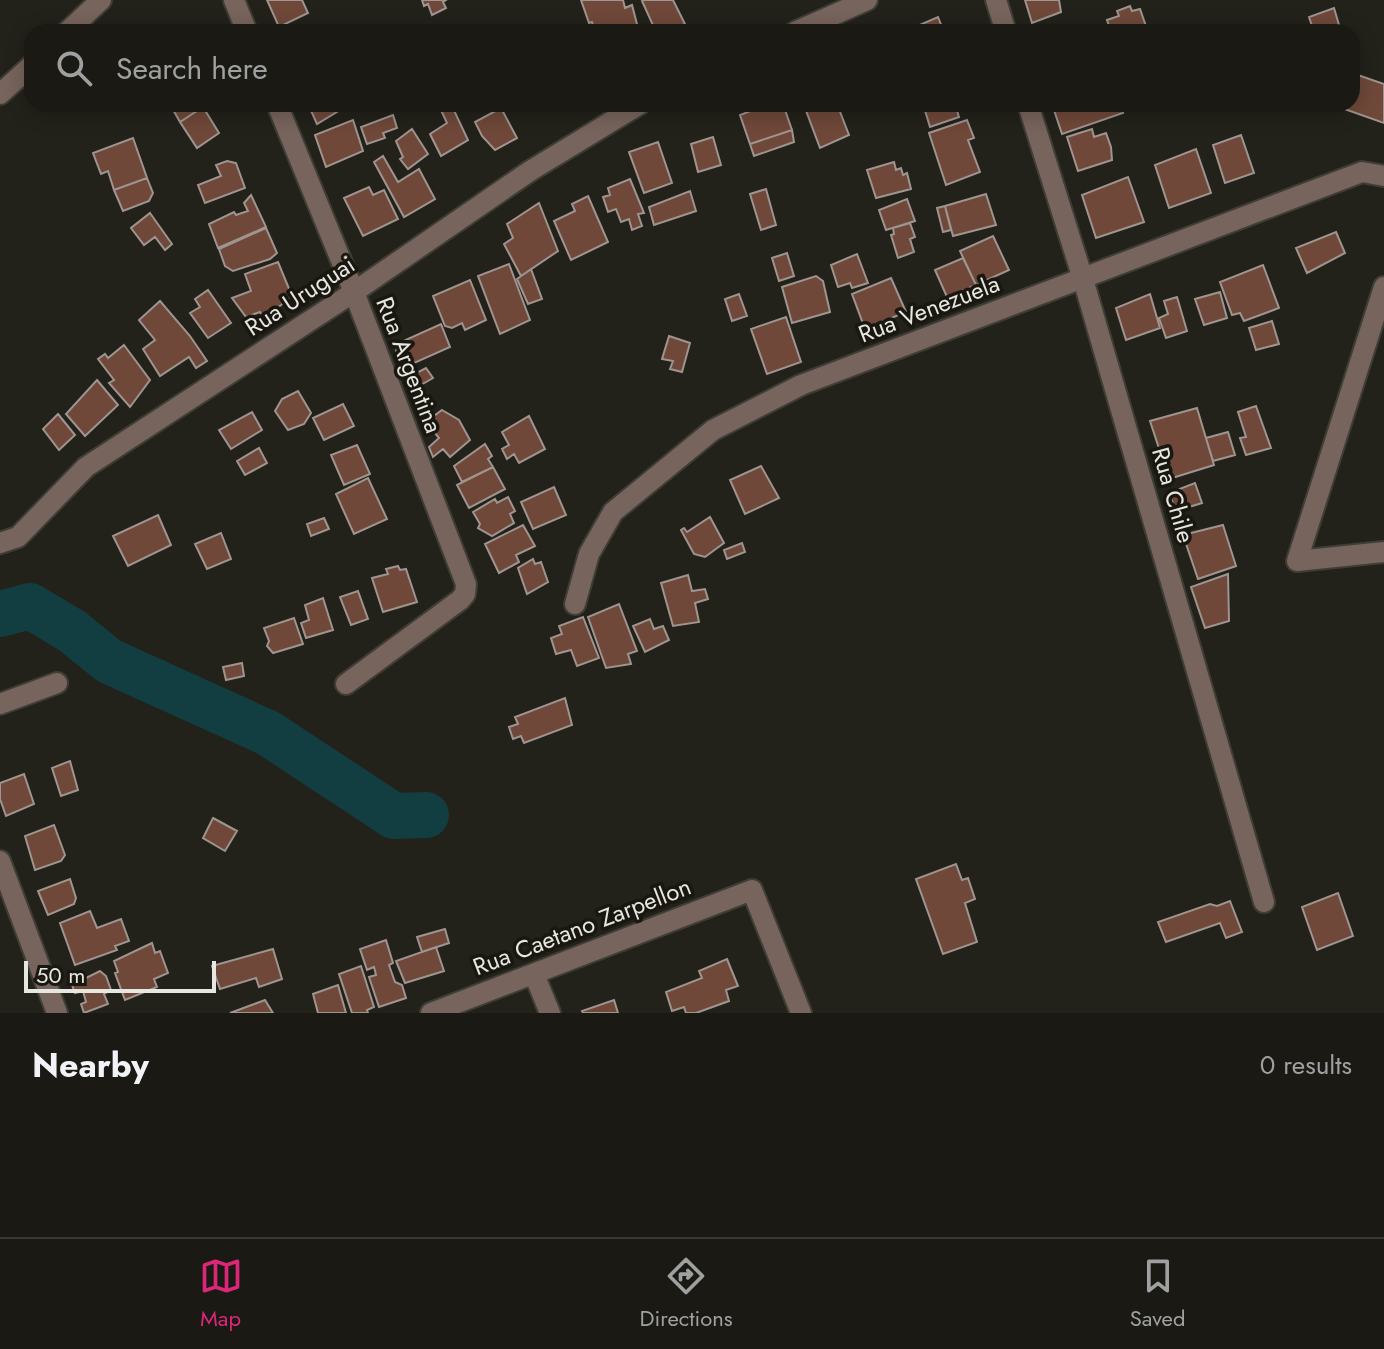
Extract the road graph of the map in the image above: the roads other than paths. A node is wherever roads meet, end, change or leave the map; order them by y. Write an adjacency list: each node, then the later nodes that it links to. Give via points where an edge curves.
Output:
1 (101, 0): 5 (street)
2 (234, 0): 6 (street)
3 (867, 0): 7 (street)
4 (996, 0): 8 (street)
5 (76, 24)
6 (244, 24)
7 (813, 24)
8 (1004, 24)
9 (24, 72): 10 (street)
10 (0, 94)
11 (280, 112): 17 (street, Rua Argentina)
12 (627, 112): 17 (street, Rua Uruguai, via 530,171)
13 (1031, 112): 15 (street, Rua Chile)
14 (1384, 176): 15 (street, Rua Venezuela, via 1362,172)
15 (1083, 279): 20 (street, Rua Venezuela, via 801,385 713,430 613,512 589,554); 25 (street, Rua Chile)
16 (1384, 287): 19 (street, via 1297,561)
17 (354, 292): 18 (street, Rua Uruguai, via 86,467 18,537); 22 (street, Rua Argentina, via 466,584 460,600)
18 (0, 543)
19 (1384, 552)
20 (575, 604)
21 (57, 683): 23 (street)
22 (346, 684)
23 (0, 704)
24 (0, 861): 27 (street)
25 (1264, 902)
26 (534, 974): 28 (street, Rua Caetano Zarpellon); 29 (street); 30 (street, Rua Caetano Zarpellon, via 752,890)
27 (57, 1013)
28 (431, 1013)
29 (550, 1013)
30 (801, 1013)

